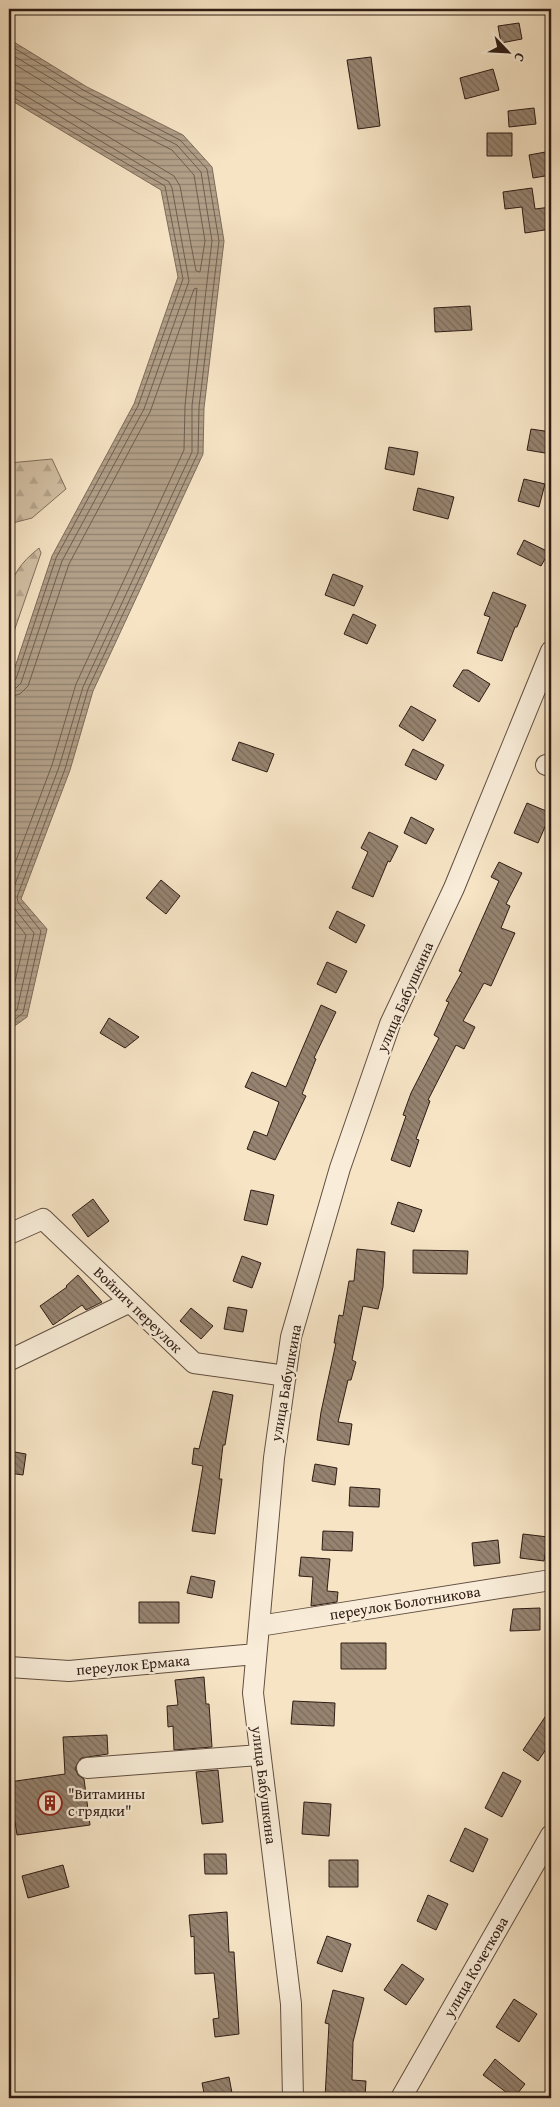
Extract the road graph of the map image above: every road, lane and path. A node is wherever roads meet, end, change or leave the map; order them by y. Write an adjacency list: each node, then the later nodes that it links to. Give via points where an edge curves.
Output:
1 (551, 651): 5 (street, улица Бабушкина, via 454,888 390,1024 340,1168 291,1337)
2 (9, 1234): 3 (street, Войнич переулок, via 43,1219)
3 (130, 1302): 4 (street); 5 (street, Войнич переулок, via 194,1363)
4 (10, 1360)
5 (286, 1376): 7 (street, улица Бабушкина, via 274,1458)
6 (551, 1580): 7 (street, переулок Болотникова)
7 (259, 1626): 8 (street, улица Бабушкина)
8 (256, 1654): 9 (street, переулок Ермака, via 68,1671); 10 (street, улица Бабушкина, via 253,1693)
9 (9, 1667)
10 (260, 1755): 11 (street); 13 (street, улица Бабушкина, via 291,2004)
11 (87, 1768)
12 (551, 1835): 14 (street, улица Кочеткова)
13 (293, 2098)
14 (401, 2098)

